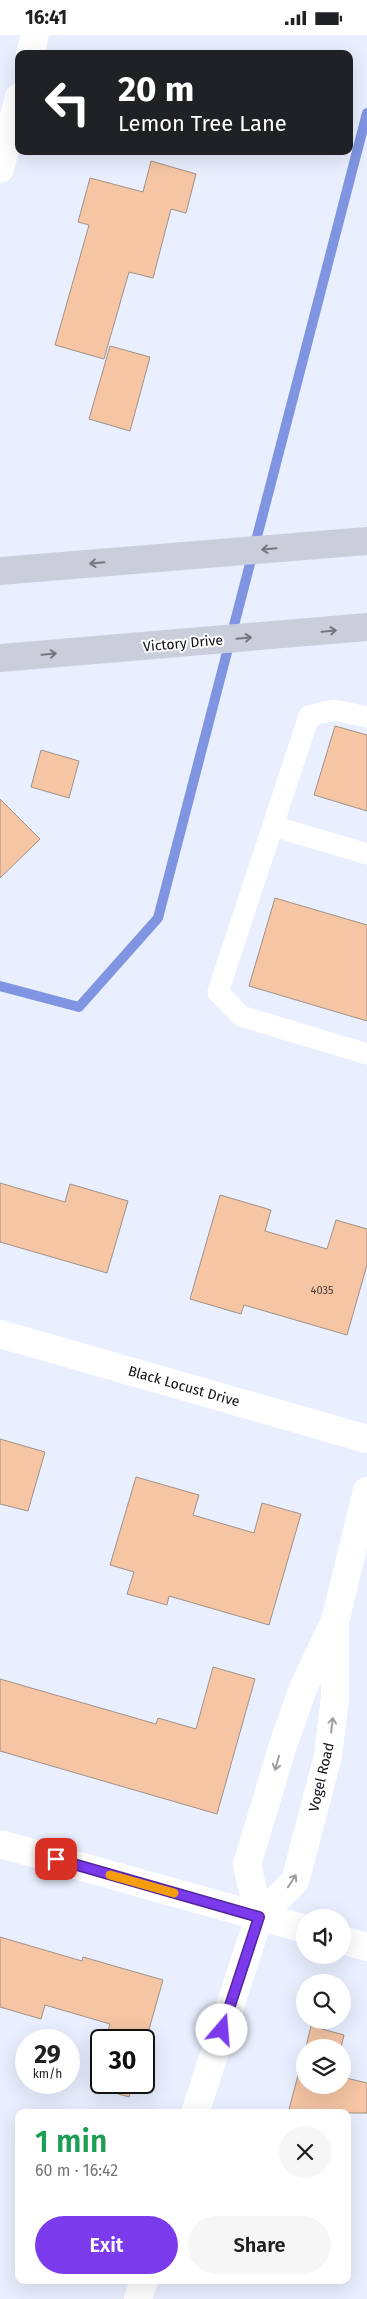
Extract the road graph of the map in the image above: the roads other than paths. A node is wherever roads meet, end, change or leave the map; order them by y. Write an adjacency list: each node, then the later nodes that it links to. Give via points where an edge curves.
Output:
1 (35, 35): 2 (street)
2 (31, 50)
3 (15, 112): 4 (street)
4 (0, 169)
5 (367, 541): 6 (main road, one-way to 6)
6 (0, 571)
7 (367, 627): 8 (main road, Victory Drive, one-way to 7)
8 (0, 658)
9 (367, 717): 10 (lane, via 334,710 309,716)
10 (273, 827): 11 (lane); 12 (lane, via 218,992 240,1016)
11 (367, 854)
12 (367, 1054)
13 (0, 1334): 14 (street, Black Locust Drive)
14 (367, 1439)
15 (367, 1491): 16 (street, Vogel Road)
16 (335, 1621): 18 (street, Vogel Road, one-way to 18, via 304,1686 247,1865); 18 (street, Vogel Road, one-way to 16, via 295,1881 328,1756 335,1698)
17 (0, 1844): 18 (street)
18 (259, 1917): 19 (street); 22 (street, Vogel Road)
19 (296, 1927)
20 (351, 1943): 21 (street)
21 (367, 1947)
22 (196, 2109)
23 (143, 2284): 24 (street)
24 (138, 2299)

